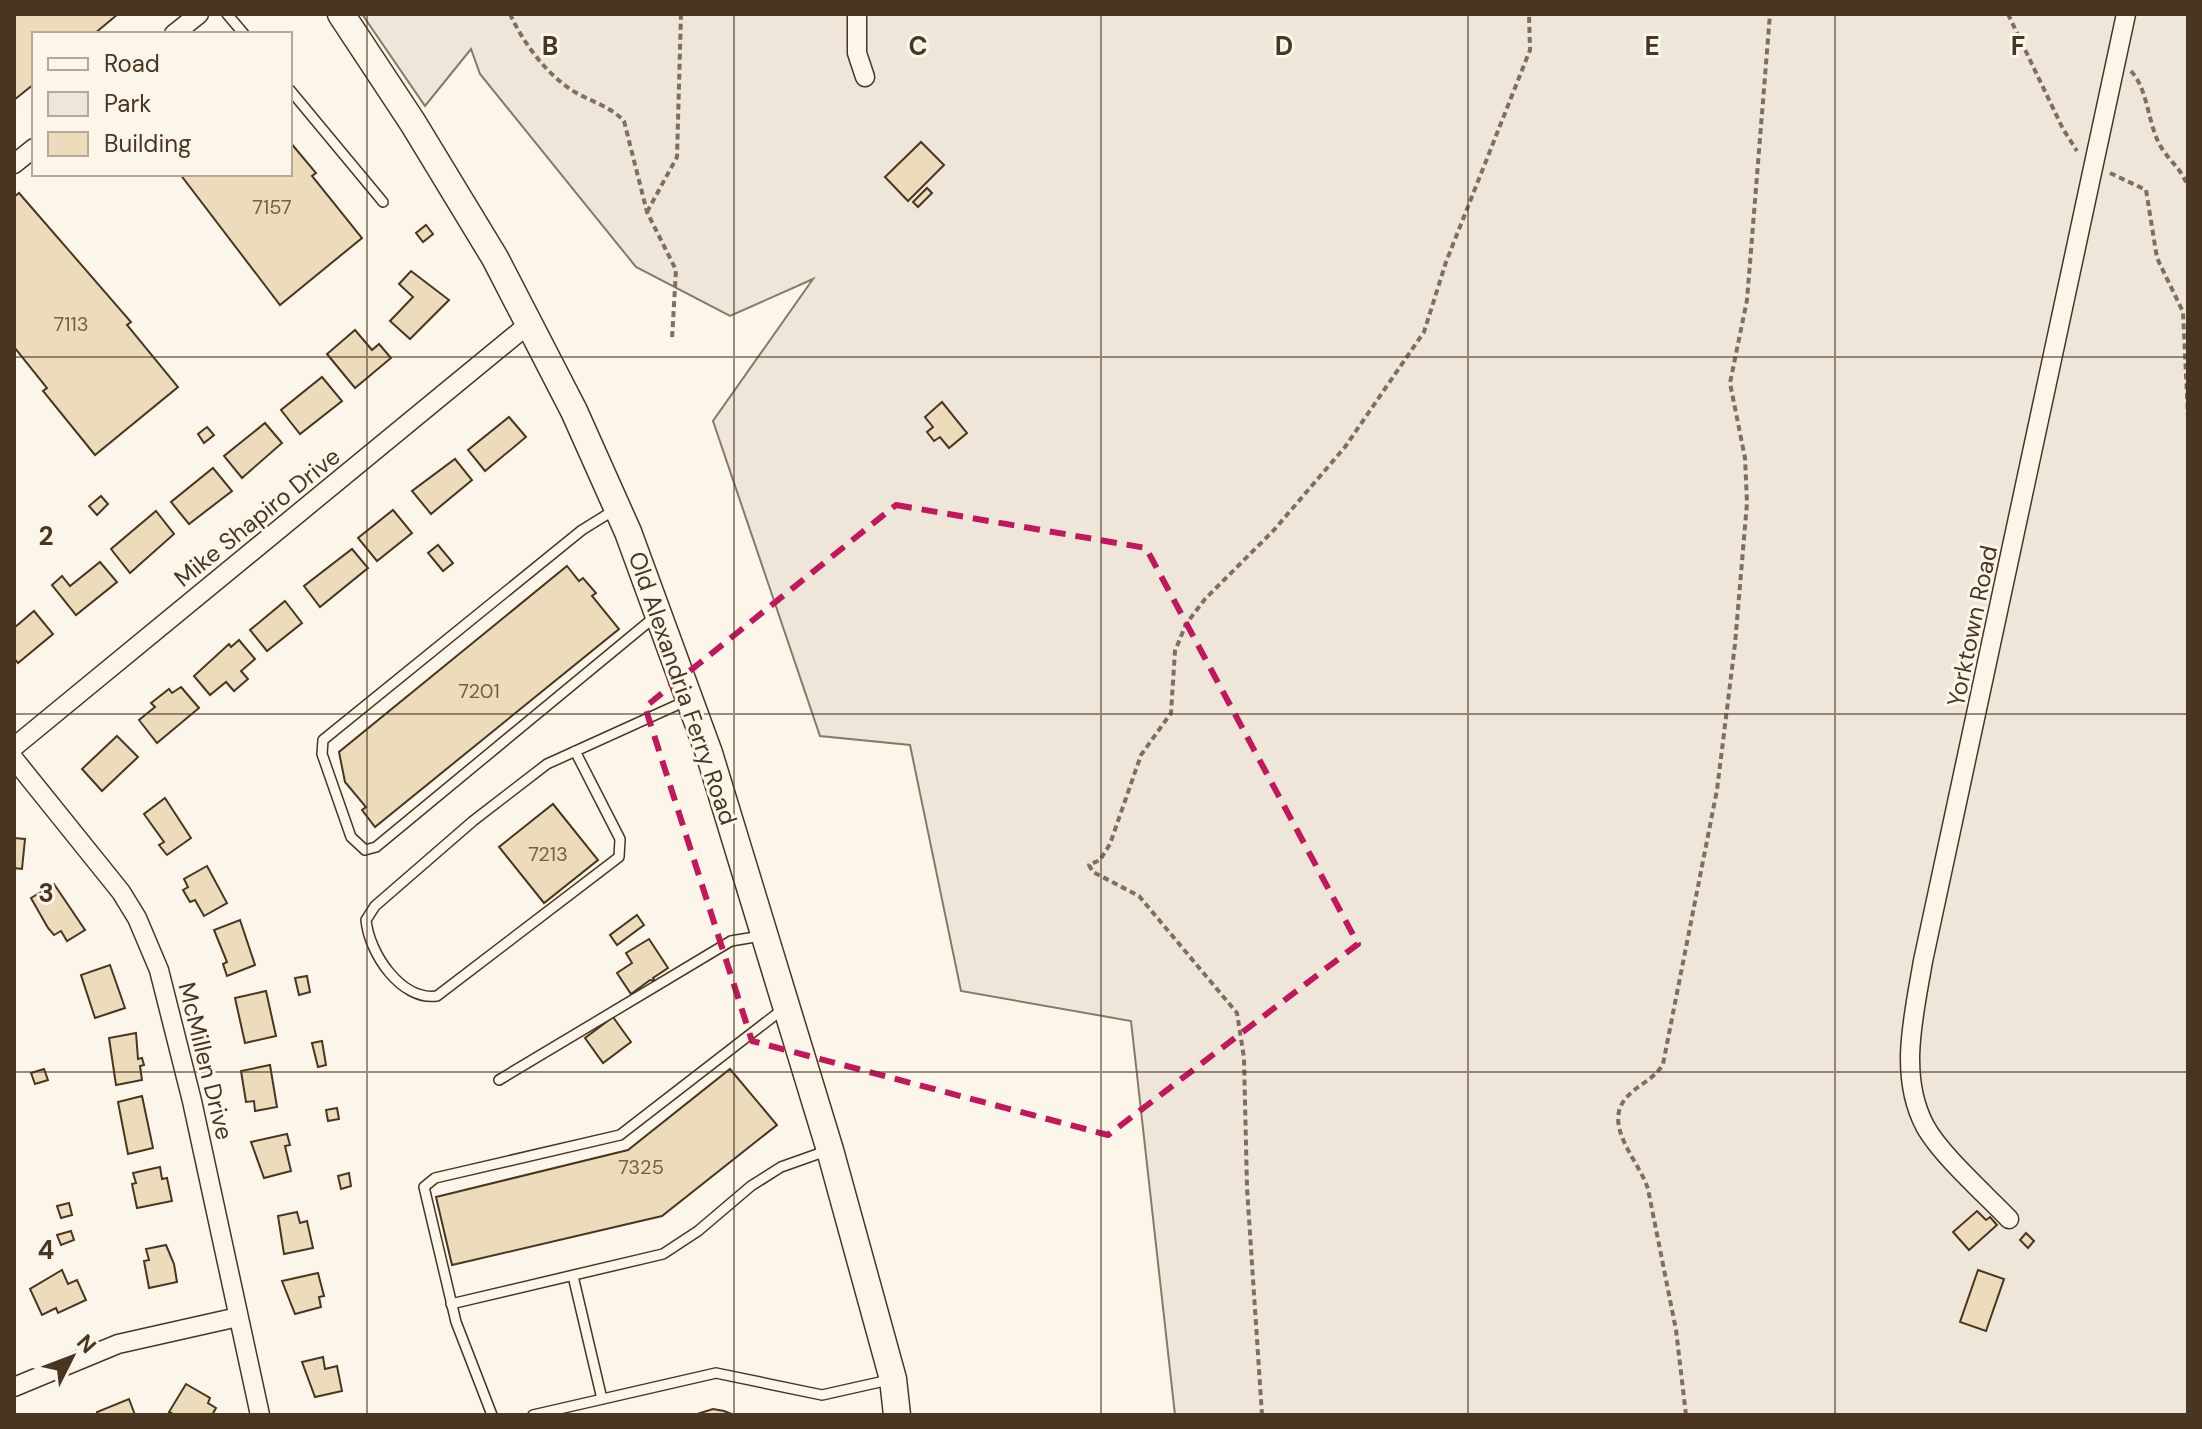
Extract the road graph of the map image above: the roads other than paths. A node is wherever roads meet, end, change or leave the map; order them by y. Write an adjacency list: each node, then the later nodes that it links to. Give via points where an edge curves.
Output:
1 (199, 14): 6 (street)
2 (227, 14): 7 (lane)
3 (341, 14): 13 (main road, Old Alexandria Ferry Road, via 413,123)
4 (857, 14): 8 (street, via 857,53)
5 (2126, 14): 24 (street, Yorktown Road, via 1909,1047 1925,1127)
6 (176, 32)
7 (242, 32)
8 (865, 77)
9 (292, 92): 12 (lane)
10 (32, 150): 11 (street)
11 (14, 164)
12 (383, 202)
13 (530, 323): 14 (main road, Old Alexandria Ferry Road); 17 (street, Mike Shapiro Drive)
14 (618, 508): 15 (main road, Old Alexandria Ferry Road); 15 (lane, via 582,530 323,740 322,754 351,837 365,850 376,847)
15 (660, 613): 16 (main road, Old Alexandria Ferry Road)
16 (691, 699): 18 (lane); 20 (main road, Old Alexandria Ferry Road)
17 (14, 747)
18 (575, 751): 18 (lane, via 547,764 473,821 375,906 366,920 368,937 409,993 437,996 619,857 622,848)
19 (14, 759): 27 (street, McMillen Drive, via 108,873 148,943 169,1003)
20 (763, 935): 21 (main road, Old Alexandria Ferry Road); 22 (lane, via 731,941)
21 (787, 1006): 23 (main road, Old Alexandria Ferry Road); 26 (lane, via 620,1135 429,1182 424,1194)
22 (499, 1080)
23 (830, 1150): 25 (lane, via 781,1167 663,1254); 28 (main road, Old Alexandria Ferry Road)
24 (2009, 1219)
25 (573, 1276): 26 (lane); 30 (lane)
26 (451, 1304): 32 (lane)
27 (238, 1317): 29 (street, via 118,1344); 31 (street, McMillen Drive)
28 (893, 1379): 30 (lane, via 822,1395 716,1373); 34 (main road, Old Alexandria Ferry Road)
29 (14, 1387)
30 (602, 1399): 33 (lane)
31 (260, 1415)
32 (492, 1415)
33 (533, 1415)
34 (897, 1415)

